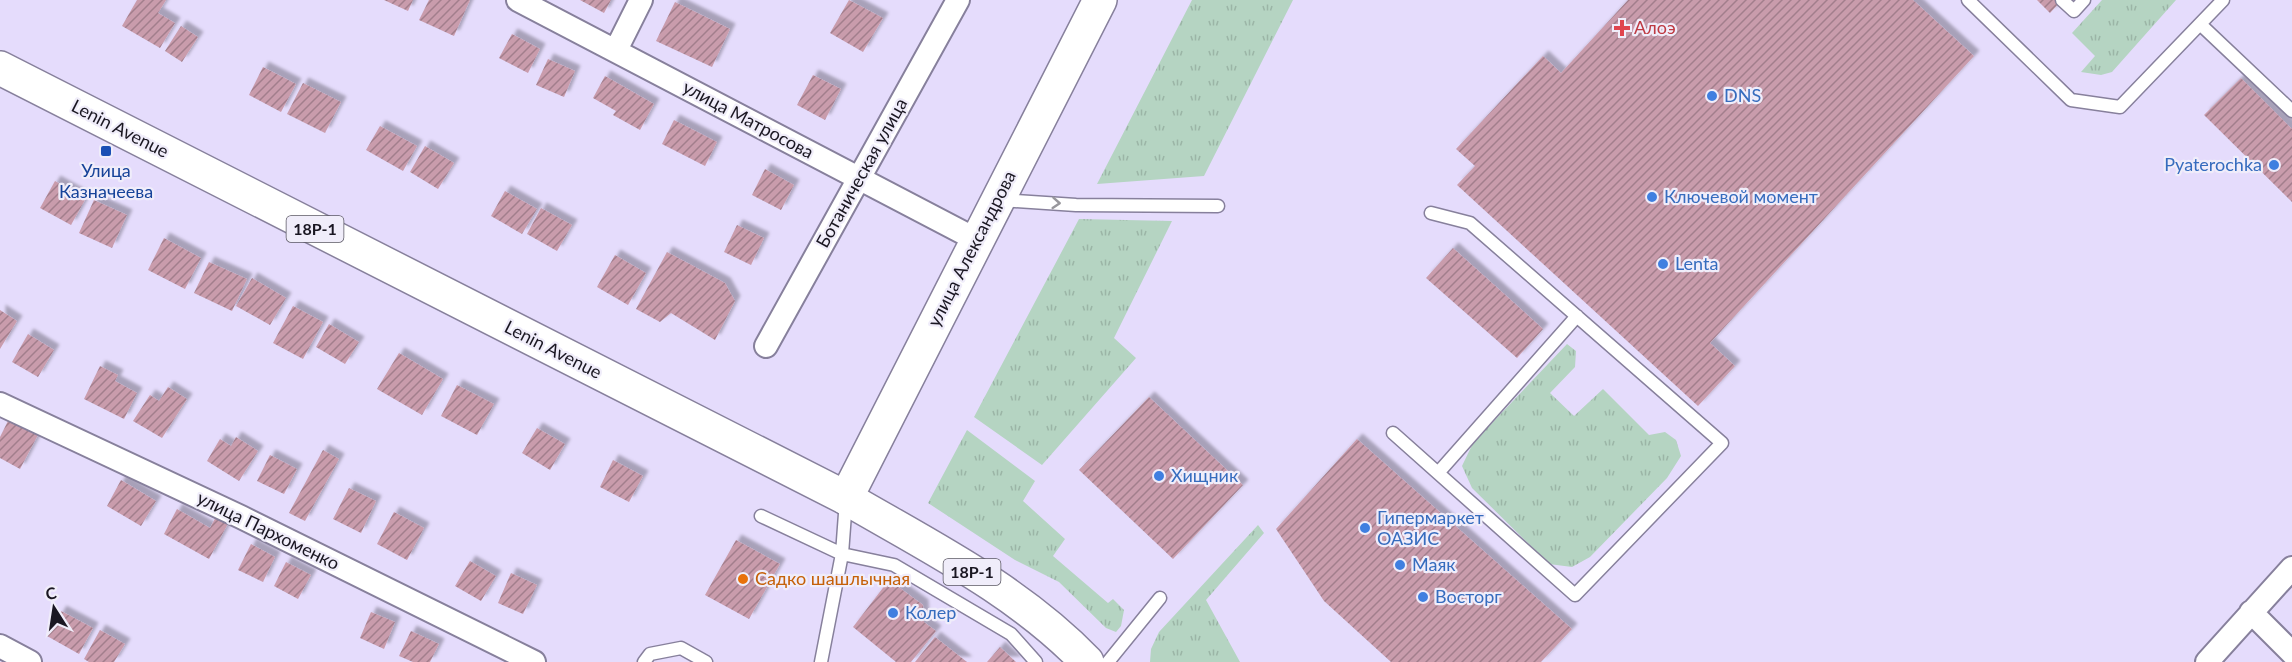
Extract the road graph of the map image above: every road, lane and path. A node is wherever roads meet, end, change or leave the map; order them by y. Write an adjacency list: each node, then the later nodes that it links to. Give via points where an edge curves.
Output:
1 (519, 0): 10 (street, улица Матросова)
2 (641, 0): 10 (street)
3 (958, 0): 13 (street, Ботаническая улица)
4 (1100, 0): 14 (main road, улица Александрова)
5 (1968, 0): 9 (lane, via 2071,100 2120,106)
6 (2062, 0): 7 (lane, via 2074,11)
7 (2085, 0)
8 (2223, 0): 9 (lane)
9 (2200, 24): 12 (lane)
10 (616, 50): 13 (street, улица Матросова)
11 (0, 68): 23 (main road, Lenin Avenue / 18Р-1)
12 (2292, 111)
13 (859, 178): 17 (street, улица Матросова); 19 (street, Ботаническая улица)
14 (997, 199): 15 (lane, one-way to 15); 17 (main road, улица Александрова)
15 (1218, 206)
16 (1431, 213): 18 (lane, via 1470,223)
17 (977, 240): 23 (main road, улица Александрова)
18 (1577, 316): 22 (lane); 22 (lane, via 1722,443 1575,595)
19 (766, 346)
20 (0, 404): 32 (street, улица Пархоменко, via 241,517)
21 (1393, 433): 22 (lane)
22 (1438, 472)
23 (846, 498): 25 (lane); 37 (main road, Lenin Avenue / 18Р-1, via 1012,597 1061,635)
24 (761, 516): 25 (lane)
25 (842, 554): 35 (lane); 36 (lane, via 894,565 1011,634)
26 (2292, 568): 28 (street)
27 (1160, 598): 38 (lane)
28 (2251, 612): 30 (street); 39 (street)
29 (0, 646): 31 (street)
30 (2292, 653)
31 (30, 662)
32 (534, 662)
33 (644, 662): 34 (lane, via 650,654 681,648)
34 (706, 662)
35 (821, 662)
36 (1036, 662)
37 (1087, 662)
38 (1108, 662)
39 (2207, 662)

